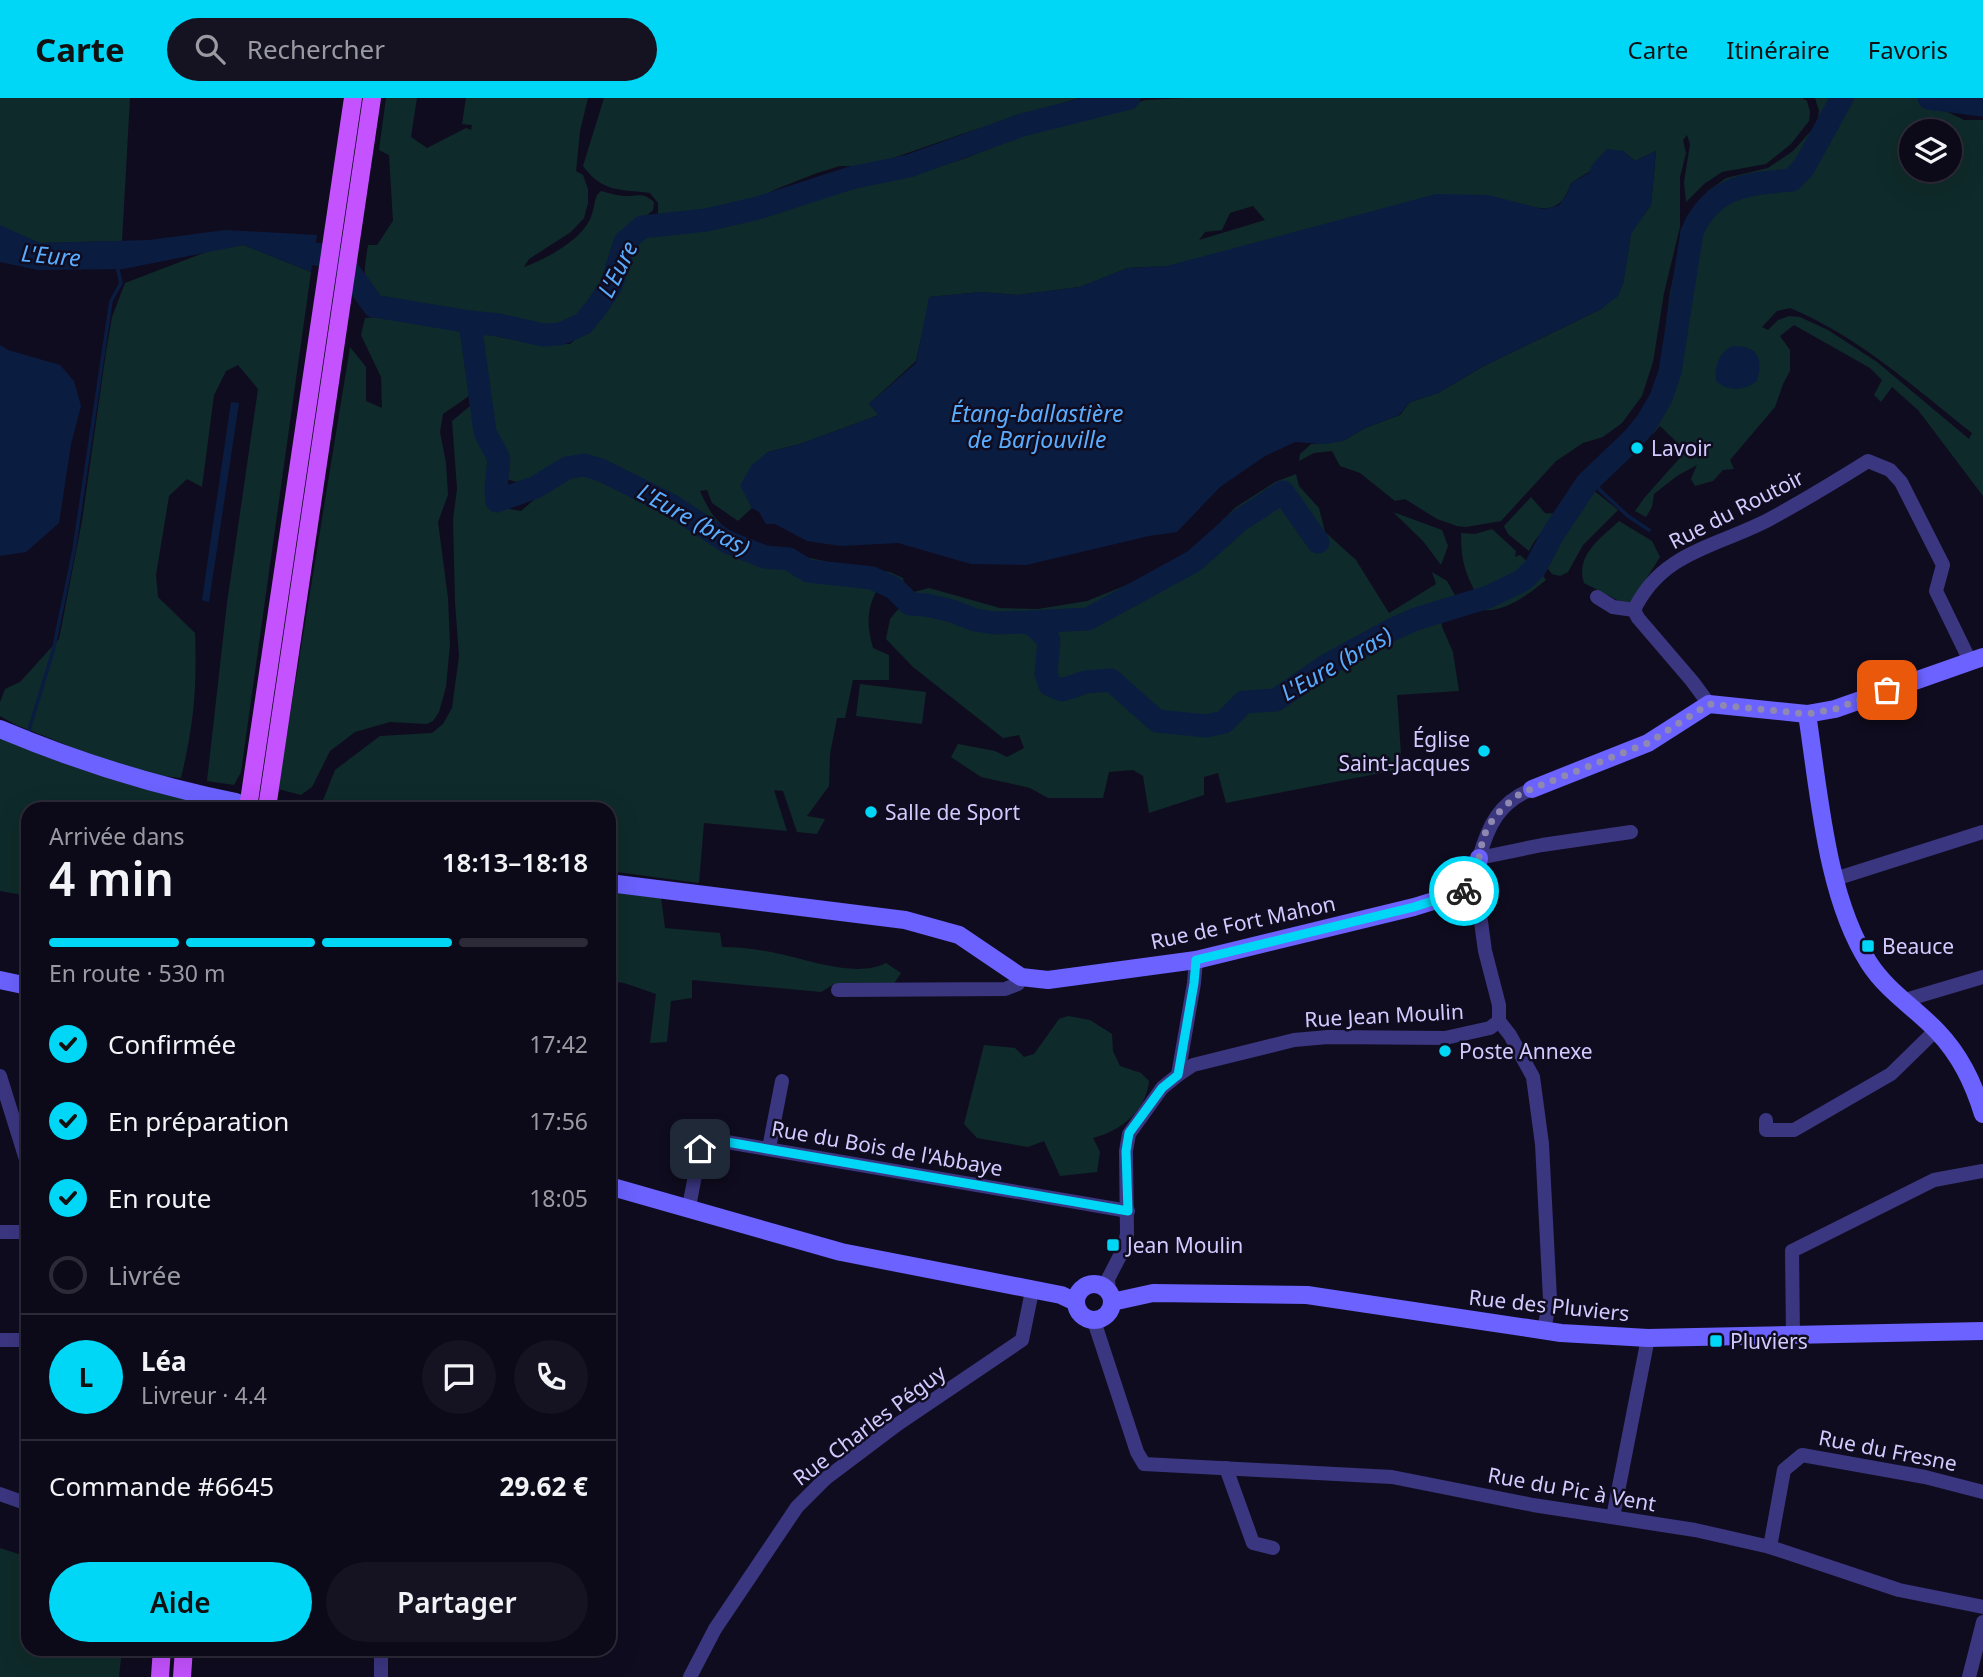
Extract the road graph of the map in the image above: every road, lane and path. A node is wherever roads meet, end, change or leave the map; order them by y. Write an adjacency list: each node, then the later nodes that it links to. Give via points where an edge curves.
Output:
1 (353, 98): 3 (main road)
2 (372, 98): 3 (main road)
3 (322, 381): 12 (main road); 13 (main road)
4 (1597, 597): 5 (street, via 1613,607)
5 (1634, 610): 6 (street, Rue du Routoir, via 1661,571 1768,520 1868,461 1890,470 1901,482 1942,565 1936,591); 7 (street)
6 (1976, 659): 8 (street, via 1835,709)
7 (1709, 704): 8 (street); 10 (street, via 1648,743)
8 (1807, 714): 18 (street)
9 (0, 729): 11 (street, via 101,768)
10 (1532, 789): 16 (street, via 1505,805 1487,830)
11 (229, 802)
12 (243, 802)
13 (268, 802)
14 (1631, 832): 16 (street)
15 (1983, 832): 18 (street)
16 (1479, 858): 17 (street)
17 (1475, 878): 20 (street, Rue de Fort Mahon, via 1466,891 1414,907); 27 (street)
18 (1835, 879): 26 (street, via 1855,939 1882,982)
19 (616, 884): 21 (street, via 905,920 959,935)
20 (1196, 960): 21 (street, Rue de Fort Mahon, via 1048,980); 29 (street)
21 (1021, 977): 25 (street, via 1018,984 1005,989)
22 (1983, 977): 26 (street)
23 (0, 980): 24 (street)
24 (21, 984)
25 (838, 990)
26 (1902, 1001): 28 (street)
27 (1499, 1021): 29 (street, Rue Jean Moulin, via 1490,1028 1445,1038 1294,1040 1193,1065); 46 (street, via 1533,1077 1535,1089 1550,1299)
28 (1936, 1030): 32 (street, via 1961,1059); 33 (street, via 1891,1074 1794,1130 1766,1130)
29 (1178, 1075): 39 (street, Rue Jean Moulin, via 1162,1088 1129,1133)
30 (0, 1076): 34 (street)
31 (782, 1081): 35 (street)
32 (1983, 1114)
33 (1766, 1120)
34 (21, 1144)
35 (769, 1148): 38 (street, Rue du Bois de l'Abbaye, via 708,1141 700,1149); 39 (street, Rue du Bois de l'Abbaye)
36 (1983, 1171): 48 (street, via 1934,1180 1792,1251)
37 (616, 1188): 38 (street)
38 (689, 1208): 42 (street, via 841,1252)
39 (1128, 1211): 43 (street, Rue Jean Moulin, via 1124,1248 1108,1279)
40 (0, 1232): 41 (street)
41 (21, 1232)
42 (1032, 1290): 44 (street); 68 (street, Rue Charles Péguy, via 1021,1340 898,1424 825,1479 797,1507 715,1629)
43 (1111, 1297): 44 (street, via 1100,1285 1089,1285 1080,1291); 45 (street, via 1110,1312); 46 (street, Rue des Pluviers, via 1153,1293 1307,1295)
44 (1076, 1302): 45 (street, via 1079,1313)
45 (1094, 1321): 52 (street, Rue du Pic à Vent, via 1144,1464)
46 (1545, 1330): 49 (street, Rue des Pluviers)
47 (1983, 1331): 48 (street, Rue des Pluviers)
48 (1793, 1336): 49 (street, Rue des Pluviers)
49 (1648, 1338): 56 (street)
50 (0, 1339): 51 (street)
51 (21, 1340)
52 (1226, 1468): 56 (street, Rue du Pic à Vent, via 1392,1477); 58 (street, via 1252,1543)
53 (1983, 1492): 57 (street, Rue du Fresne, via 1802,1455 1783,1469)
54 (0, 1494): 55 (street)
55 (21, 1502)
56 (1613, 1517): 57 (street, Rue du Pic à Vent)
57 (1770, 1547): 59 (street, Rue du Pic à Vent, via 1899,1590)
58 (1273, 1548)
59 (1983, 1607)
60 (1983, 1622): 64 (street)
61 (161, 1656): 65 (main road)
62 (183, 1656): 66 (main road)
63 (381, 1656): 67 (street)
64 (1969, 1676)
65 (160, 1677)
66 (182, 1677)
67 (381, 1677)
68 (690, 1677)

